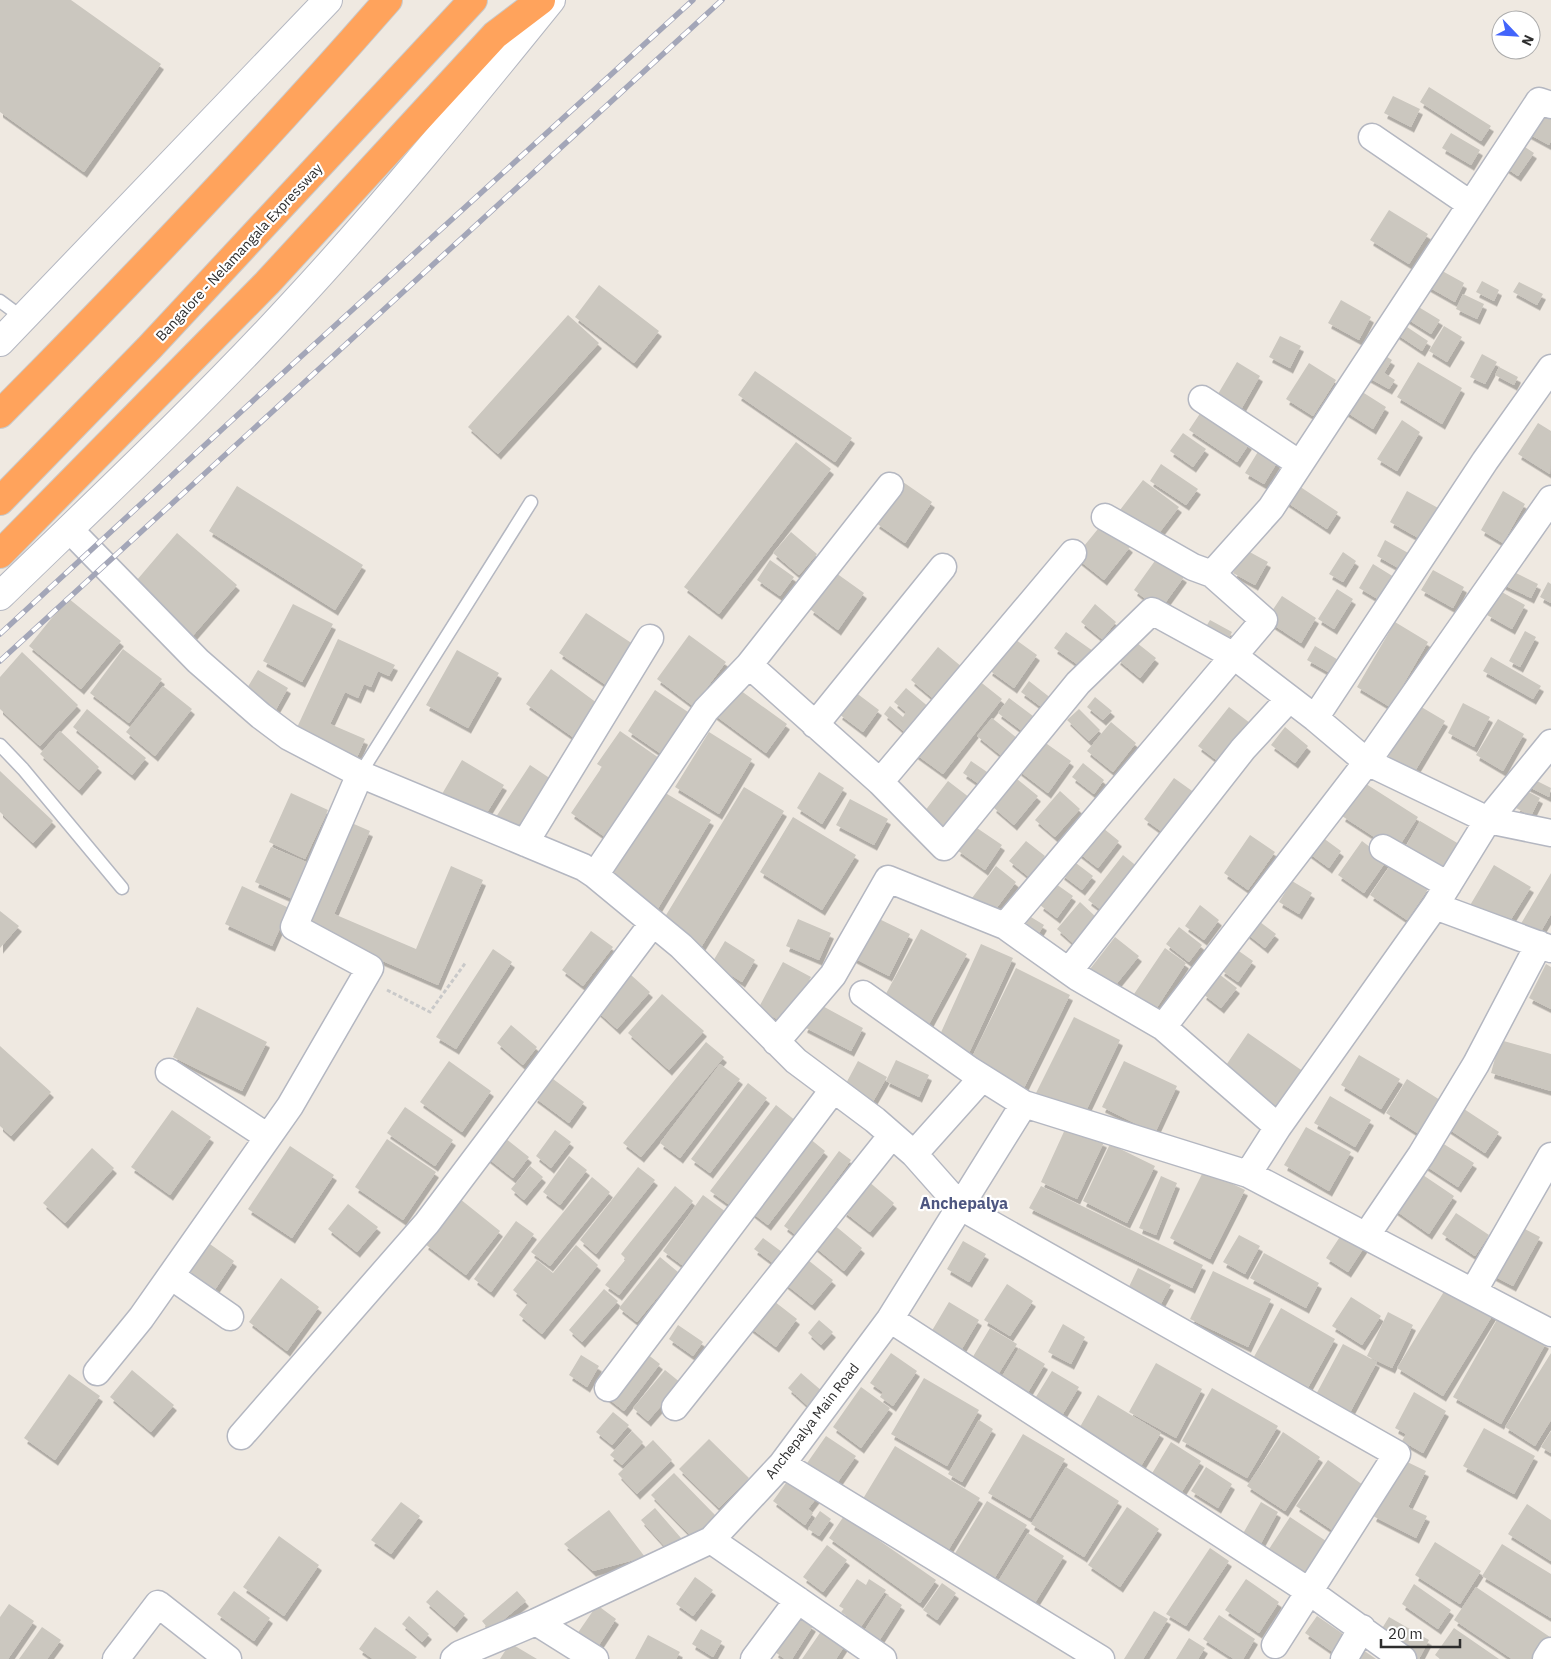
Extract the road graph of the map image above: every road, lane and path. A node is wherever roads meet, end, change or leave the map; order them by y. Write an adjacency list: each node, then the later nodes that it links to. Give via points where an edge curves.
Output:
1 (328, 0): 10 (street)
2 (388, 0): 14 (highway, via 138,274)
3 (473, 0): 18 (highway, Bangalore - Nelamangala Expressway, via 150,348)
4 (541, 0): 23 (highway, via 495,35 267,283)
5 (551, 0): 21 (street, via 446,130 292,305)
6 (1551, 105): 8 (street, via 1539,101)
7 (1372, 137): 8 (street)
8 (1470, 204): 15 (street)
9 (0, 301): 10 (lane)
10 (23, 318): 11 (street)
11 (1, 340)
12 (1551, 368): 31 (street, via 1485,460)
13 (1202, 399): 15 (street)
14 (0, 414)
15 (1300, 464): 25 (street, via 1271,508)
16 (890, 486): 29 (street)
17 (1551, 499): 35 (street)
18 (0, 501)
19 (531, 502): 36 (lane)
20 (1105, 516): 25 (street, via 1193,567)
21 (69, 529): 26 (street); 36 (street, via 198,661 261,716 289,737)
22 (1073, 553): 37 (street)
23 (0, 554)
24 (943, 566): 32 (street)
25 (1212, 574): 28 (street, via 1264,620)
26 (0, 596)
27 (650, 638): 40 (street)
28 (1234, 656): 30 (street); 37 (street, via 1152,611 1078,683 944,847); 46 (street)
29 (749, 664): 32 (street); 42 (street, via 706,710)
30 (1289, 699): 31 (street); 49 (street, via 1243,749)
31 (1315, 718): 35 (street)
32 (814, 725): 37 (street)
33 (1551, 743): 38 (street)
34 (0, 745): 43 (lane)
35 (1367, 762): 38 (street); 52 (street)
36 (360, 774): 40 (street); 50 (street, via 294,927 370,968)
37 (880, 782)
38 (1488, 820): 39 (street); 44 (street)
39 (1551, 833)
40 (525, 843): 42 (street)
41 (1383, 848): 44 (street)
42 (595, 875): 45 (street)
43 (122, 888)
44 (1441, 895): 47 (street); 58 (street)
45 (653, 923): 53 (street, via 681,946); 74 (street, via 427,1223)
46 (1006, 926): 49 (street); 53 (street, via 888,879 833,975)
47 (1545, 947): 65 (street, via 1420,1155)
48 (466, 962): 50 (path, via 430,1012)
49 (1069, 971): 52 (street)
50 (363, 979): 60 (street, via 290,1106)
51 (863, 994): 55 (street)
52 (1163, 1027): 58 (street)
53 (776, 1042): 56 (street)
54 (169, 1072): 60 (street)
55 (982, 1078): 57 (street); 61 (street)
56 (833, 1090): 59 (street); 72 (street)
57 (1024, 1104): 63 (street); 64 (street, Anchepalya Main Road)
58 (1278, 1127): 63 (street)
59 (892, 1135): 61 (street); 73 (street)
60 (268, 1137): 66 (street)
61 (914, 1154): 64 (street)
62 (1551, 1156): 67 (street)
63 (1248, 1174): 65 (street)
64 (961, 1207): 69 (street, Anchepalya Main Road); 77 (street, via 1397,1454)
65 (1366, 1236): 67 (street)
66 (171, 1276): 68 (street); 71 (street)
67 (1473, 1292): 70 (street)
68 (230, 1317)
69 (890, 1319): 75 (street, Anchepalya Main Road); 77 (street)
70 (1551, 1333)
71 (97, 1372)
72 (608, 1388)
73 (675, 1407)
74 (241, 1436)
75 (782, 1464): 76 (street, Anchepalya Main Road); 89 (street)
76 (711, 1540): 78 (street); 79 (street, Anchepalya Main Road)
77 (1310, 1592): 80 (street); 81 (street)
78 (798, 1600): 87 (street); 88 (street)
79 (536, 1622): 85 (street, Anchepalya Main Road); 86 (street)
80 (1362, 1628): 90 (street); 91 (street)
81 (1275, 1645)
82 (1551, 1651): 92 (street)
83 (116, 1659): 84 (street, via 158,1604)
84 (228, 1659)
85 (454, 1659)
86 (595, 1659)
87 (754, 1659)
88 (883, 1659)
89 (1102, 1659)
90 (1344, 1659)
91 (1403, 1659)
92 (1546, 1659)

